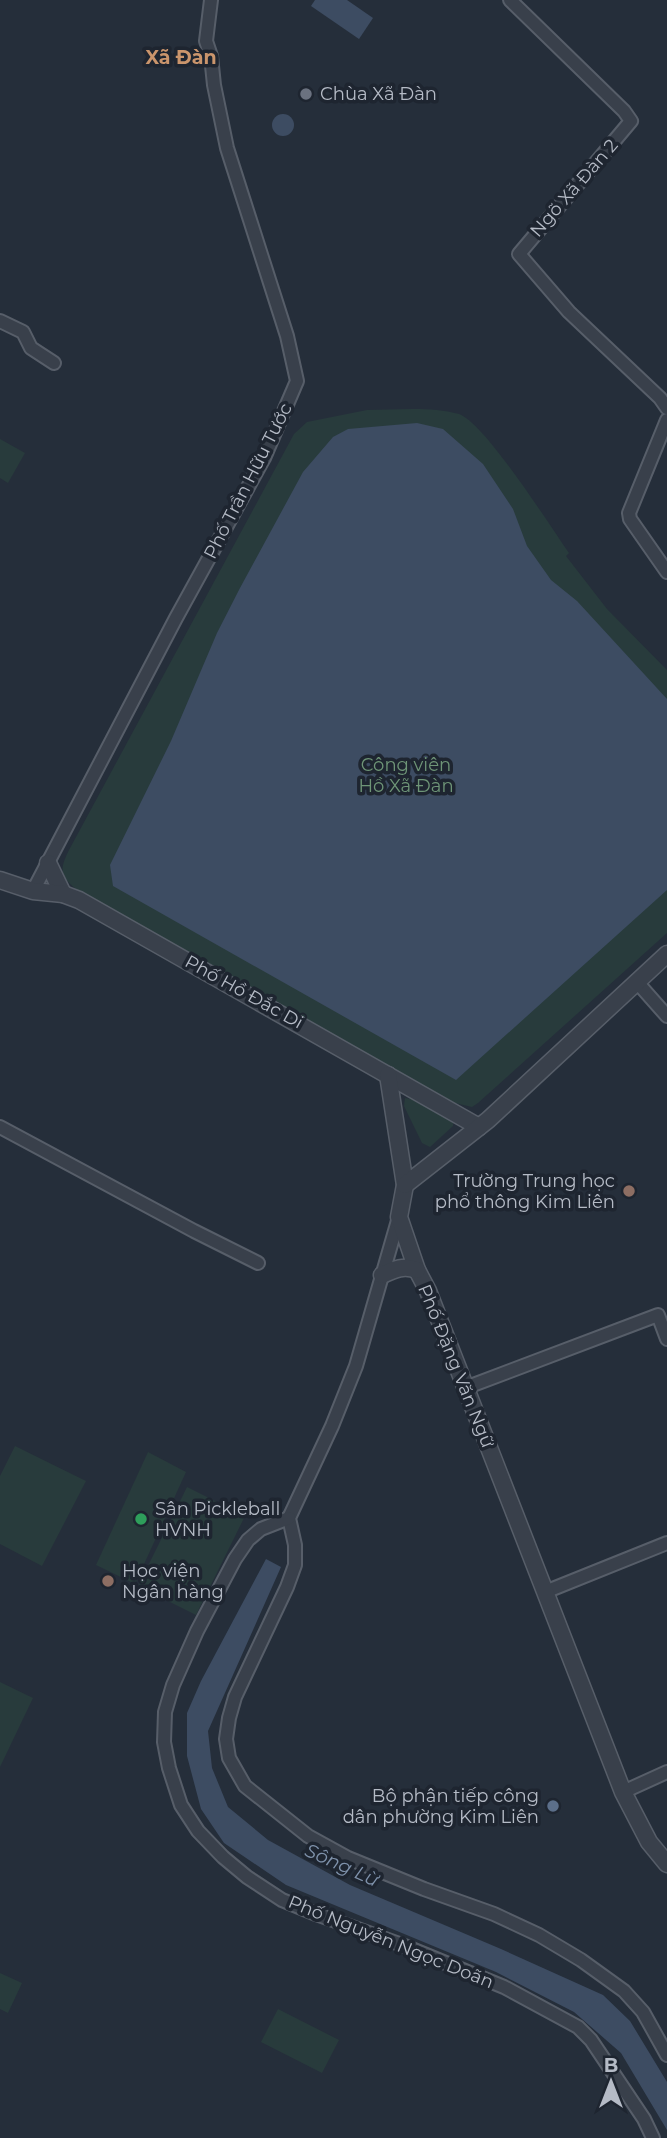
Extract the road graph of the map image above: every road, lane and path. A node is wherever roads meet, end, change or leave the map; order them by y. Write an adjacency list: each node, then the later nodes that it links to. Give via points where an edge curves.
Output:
1 (211, 0): 8 (street, Phố Trần Hữu Tước, via 206,41 227,148 298,381 264,458)
2 (510, 0): 5 (street, Ngõ Xã Đàn 2, via 631,121 519,254 569,312)
3 (0, 321): 4 (street, via 23,332 32,348)
4 (54, 363)
5 (667, 408)
6 (667, 419): 7 (street, via 629,513)
7 (667, 572)
8 (48, 863): 10 (street, Phố Trần Hữu Tước); 11 (street)
9 (0, 880): 10 (street, Phố Hồ Đắc Di)
10 (33, 891): 11 (street, Phố Hồ Đắc Di)
11 (63, 894): 15 (street, Phố Hồ Đắc Di)
12 (667, 954): 13 (street)
13 (636, 981): 14 (street); 17 (street)
14 (667, 1016)
15 (388, 1075): 17 (street, Phố Hồ Đắc Di); 18 (street)
16 (0, 1127): 20 (street)
17 (479, 1127): 18 (street)
18 (405, 1185): 19 (street)
19 (399, 1217): 21 (street, Phố Đặng Văn Ngữ); 22 (street)
20 (258, 1263)
21 (418, 1270): 22 (street, via 408,1267); 24 (street, Phố Đặng Văn Ngữ)
22 (382, 1275): 25 (street, via 346,1394)
23 (667, 1339): 24 (street, via 658,1315)
24 (465, 1388): 27 (street, Phố Đặng Văn Ngữ)
25 (289, 1518): 31 (street, via 295,1564 229,1718 229,1758 245,1786 308,1836 348,1858 494,1914 582,1960 637,2005); 32 (street, Phố Nguyễn Ngọc Doãn, via 261,1529 248,1540 173,1685 165,1712 164,1742 181,1805 223,1857 282,1900 504,1987 578,2027)
26 (667, 1543): 27 (street)
27 (545, 1592): 29 (street, Phố Đặng Văn Ngữ)
28 (667, 1772): 29 (street)
29 (623, 1791): 30 (street, Phố Đặng Văn Ngữ, via 649,1842)
30 (667, 1864)
31 (667, 2055)
32 (653, 2138)

